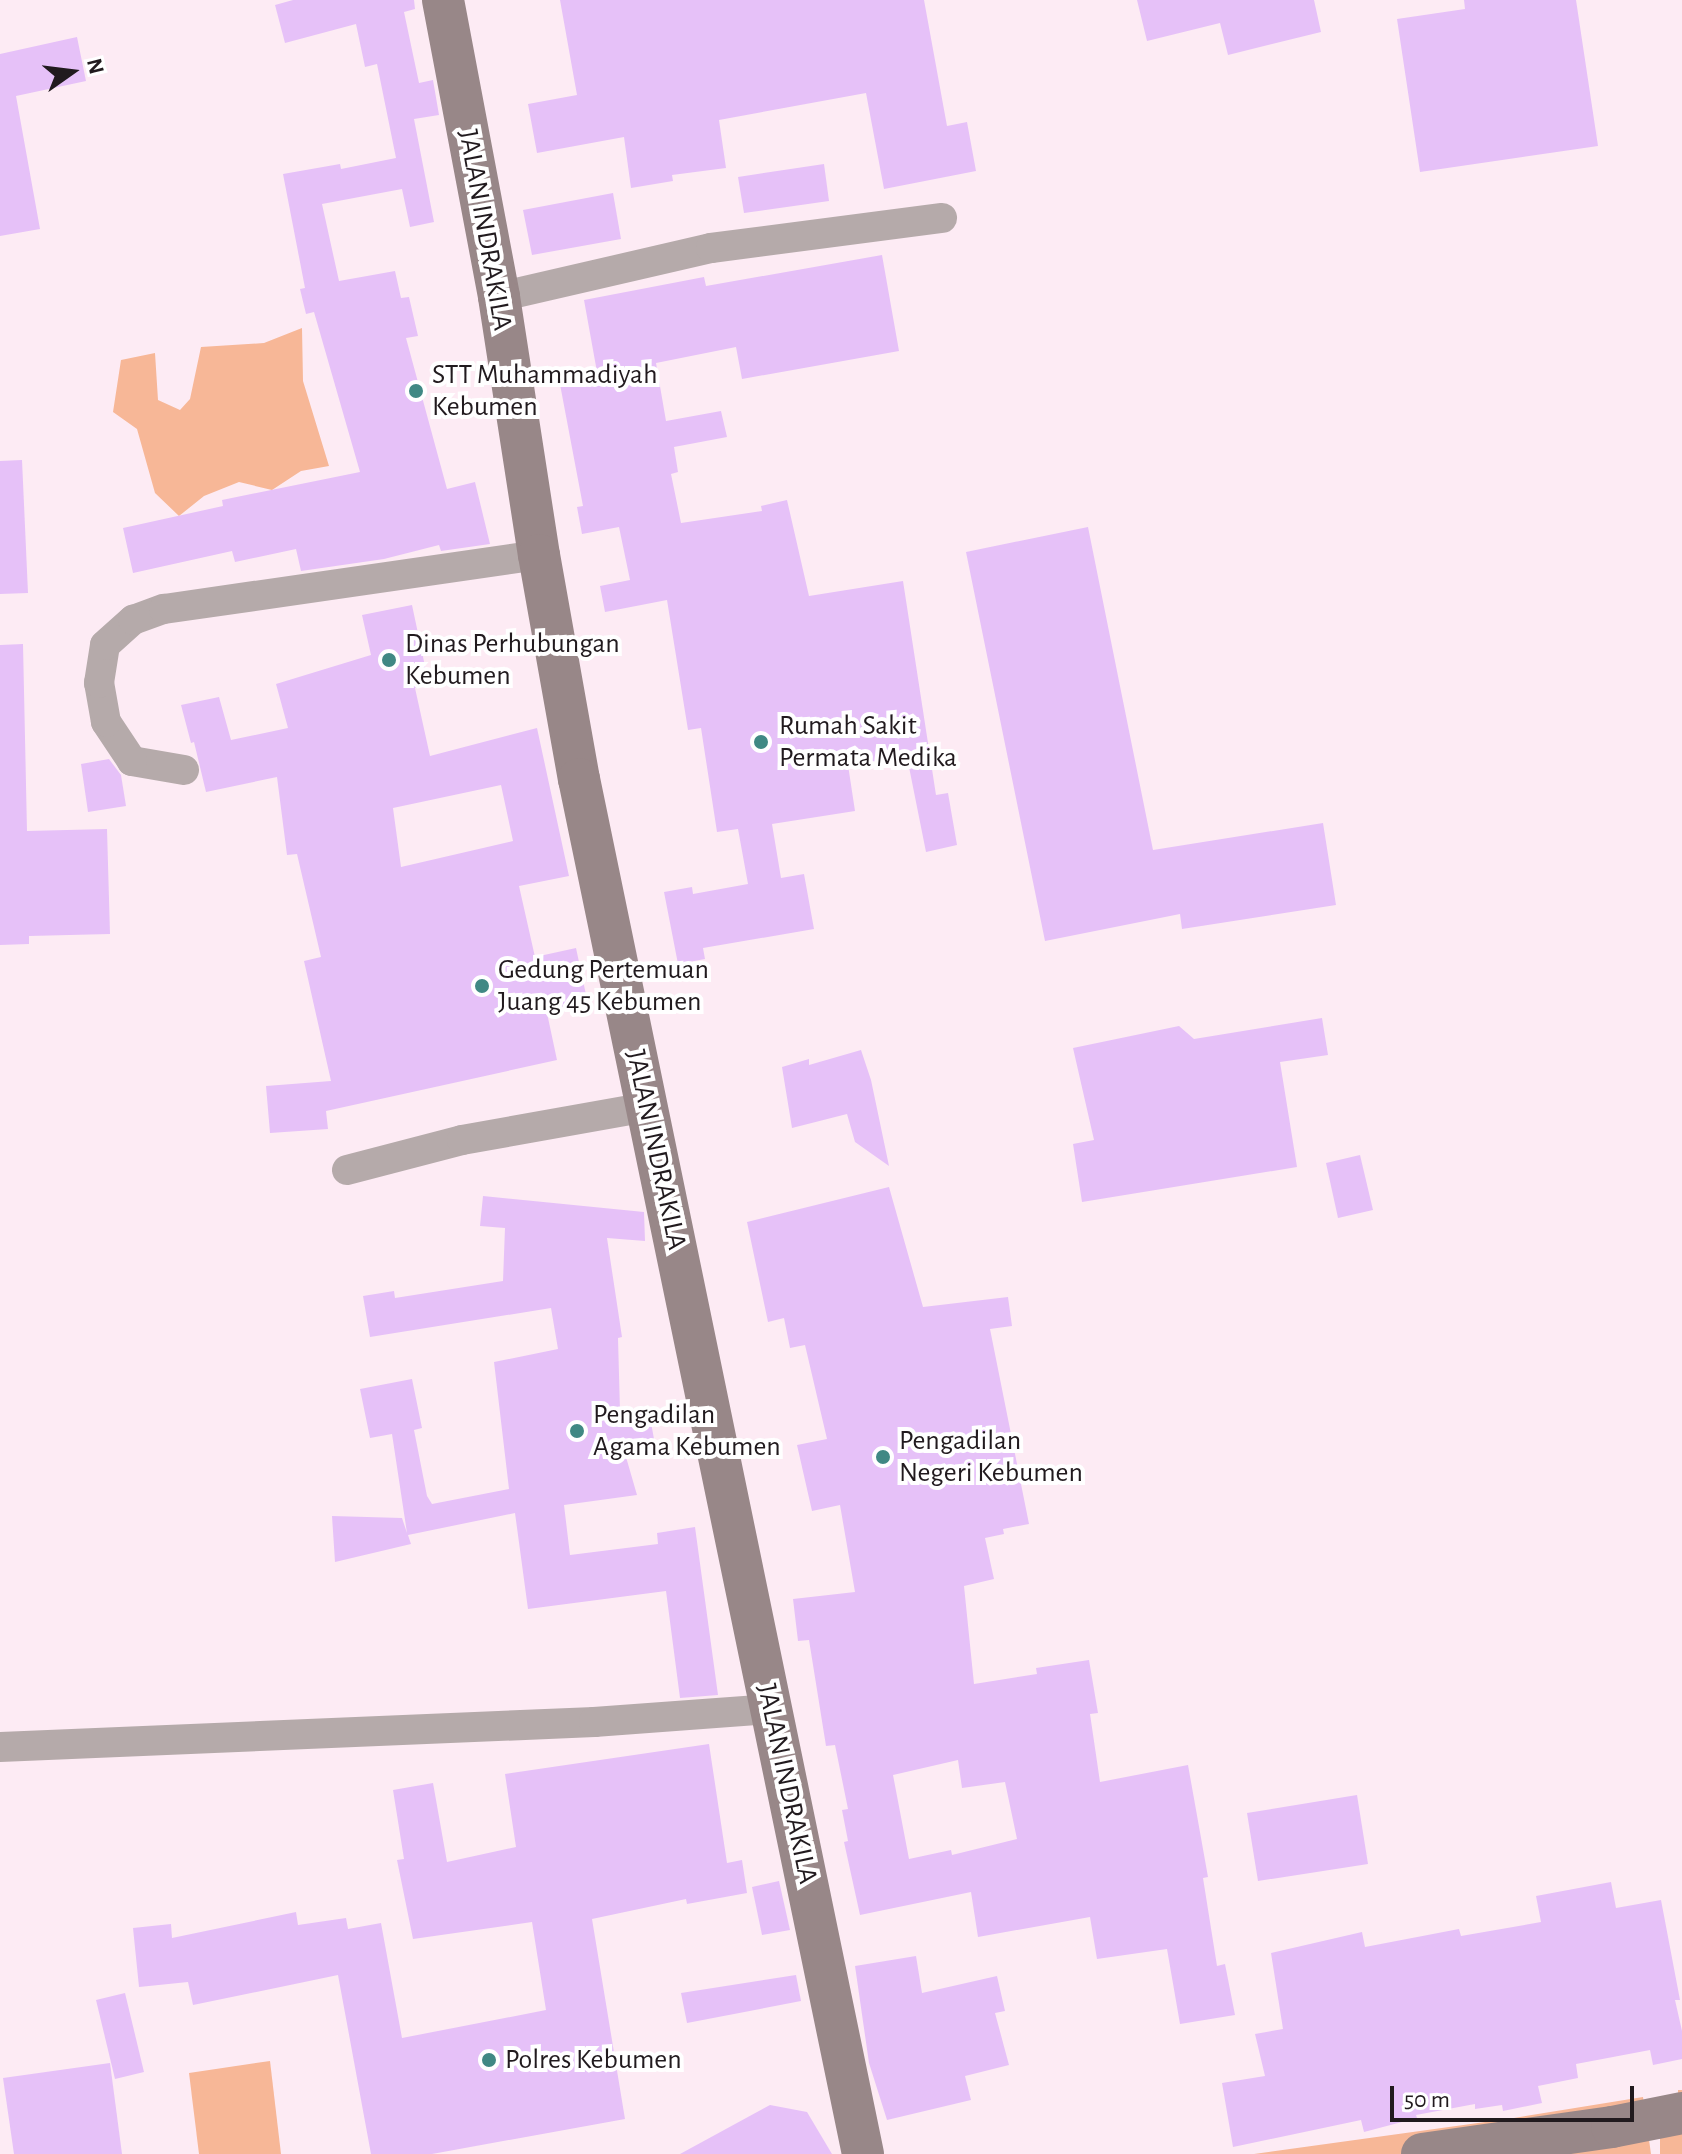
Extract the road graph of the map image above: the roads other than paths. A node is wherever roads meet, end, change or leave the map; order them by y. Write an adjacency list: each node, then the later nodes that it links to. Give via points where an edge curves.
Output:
1 (443, 0): 3 (main road, JALAN INDRAKILA)
2 (942, 218): 3 (street, via 711,248)
3 (499, 297): 4 (main road, JALAN INDRAKILA)
4 (539, 555): 5 (street, via 164,609 133,620 105,645 99,683 106,722 132,761); 6 (main road, JALAN INDRAKILA)
5 (184, 770)
6 (647, 1107): 7 (street, via 462,1140); 8 (main road, JALAN INDRAKILA)
7 (347, 1170)
8 (771, 1709): 9 (street, via 594,1722); 11 (main road, JALAN INDRAKILA)
9 (0, 1747)
10 (1682, 2113): 12 (main road)
11 (863, 2154)
12 (1422, 2154)

